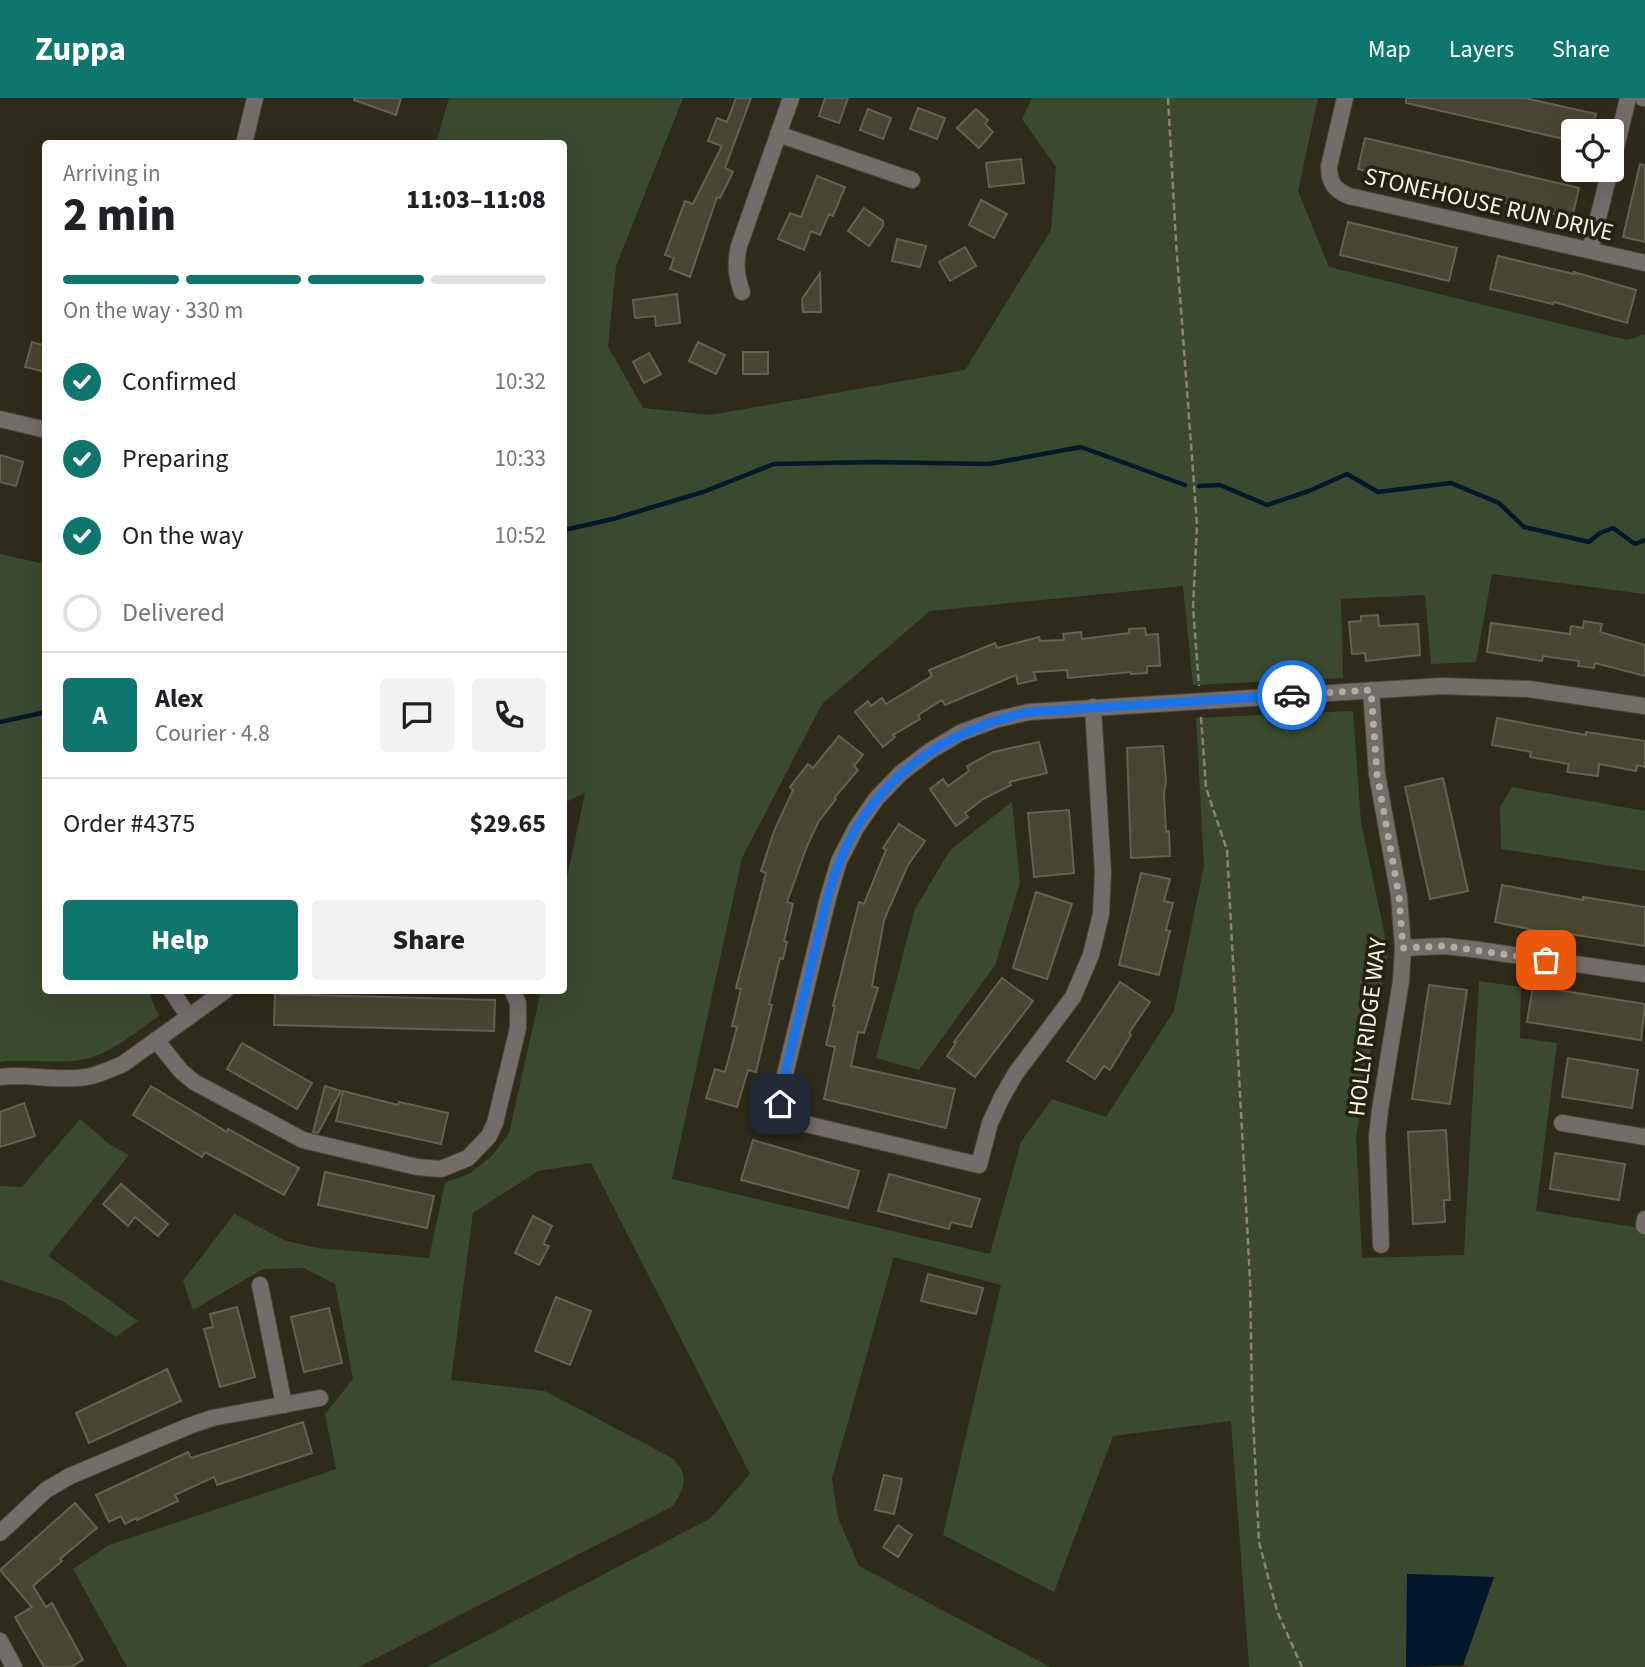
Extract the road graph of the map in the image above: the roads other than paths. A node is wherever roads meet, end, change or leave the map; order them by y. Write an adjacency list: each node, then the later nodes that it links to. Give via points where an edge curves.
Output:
1 (255, 98): 7 (street)
2 (791, 98): 6 (street)
3 (1345, 98): 10 (street, STONEHOUSE RUN DRIVE, via 1329,166 1332,186 1340,192)
4 (1628, 98): 5 (street)
5 (1623, 119)
6 (778, 134): 8 (street); 12 (street, via 738,246 737,276)
7 (245, 140)
8 (912, 180)
9 (1607, 182): 10 (street)
10 (1590, 250): 11 (street, STONEHOUSE RUN DRIVE)
11 (1645, 263)
12 (743, 292)
13 (0, 419): 14 (street)
14 (42, 429)
15 (1371, 690): 16 (street, via 1485,686); 17 (street); 18 (street, HOLLY RIDGE WAY, via 1377,774 1399,896)
16 (1645, 706)
17 (1093, 707): 17 (street, via 1029,712 960,733 901,773 876,799 839,861 828,898 780,1095 785,1115 793,1121 979,1165 1002,1097 1073,997 1091,955 1101,914 1102,872)
18 (1403, 948): 19 (street, via 1472,949); 30 (street, HOLLY RIDGE WAY, via 1377,1136)
19 (1645, 974)
20 (175, 994): 23 (street)
21 (221, 994): 23 (street)
22 (514, 994): 24 (street, via 518,1028 495,1123 468,1158 441,1169 303,1140 194,1082)
23 (189, 1017): 24 (street)
24 (156, 1040): 25 (street, via 123,1064 86,1077)
25 (0, 1077)
26 (1562, 1123): 27 (street)
27 (1645, 1137)
28 (1645, 1219): 29 (street)
29 (1644, 1226)
30 (1381, 1245)
31 (260, 1285): 33 (street)
32 (320, 1398): 33 (street)
33 (284, 1405): 34 (street, via 200,1422 70,1476 46,1490)
34 (0, 1533)
35 (0, 1642): 36 (street)
36 (14, 1667)

